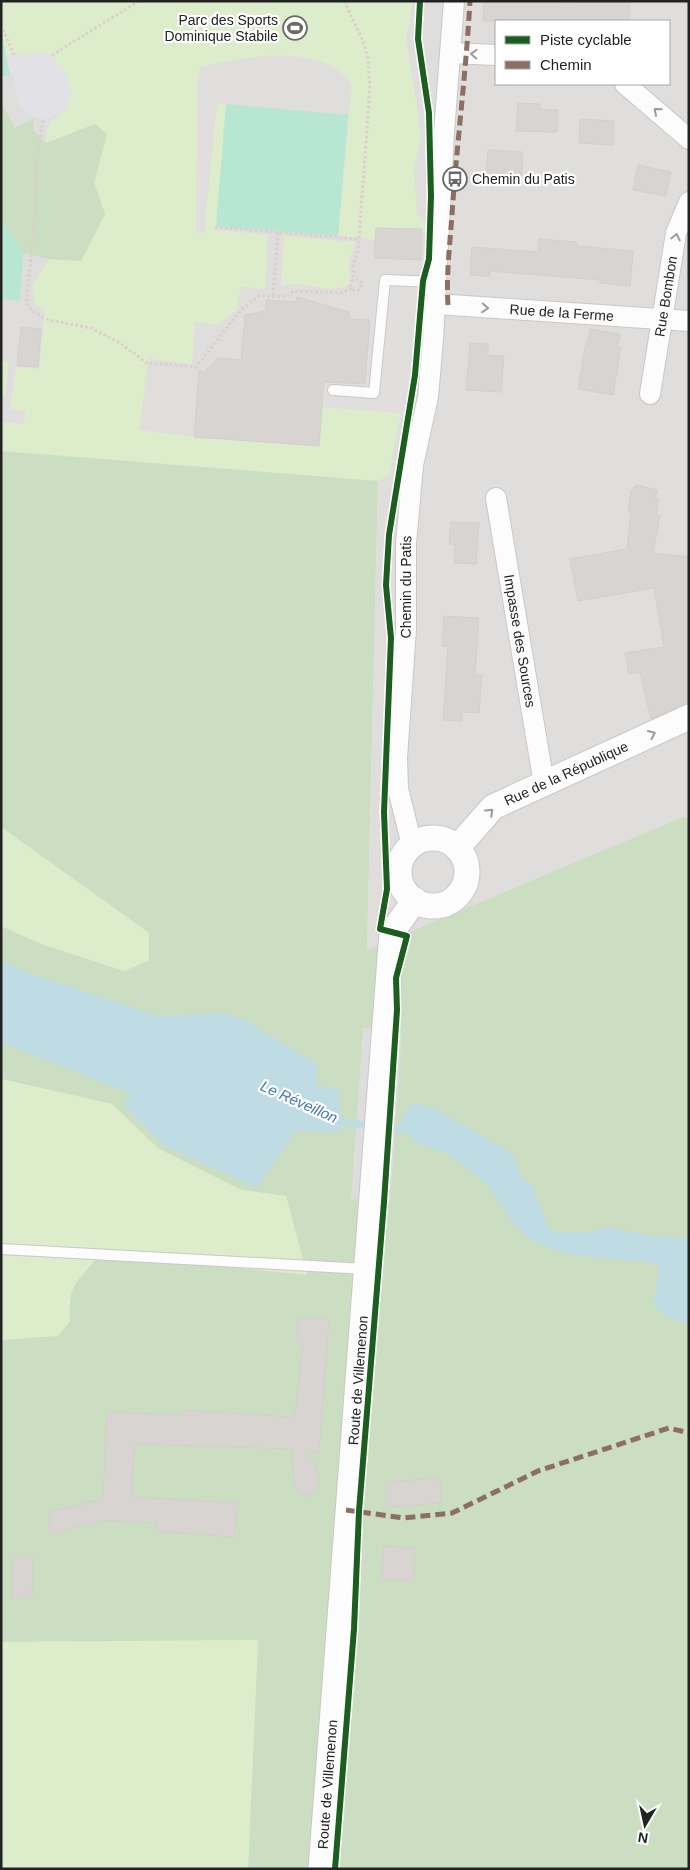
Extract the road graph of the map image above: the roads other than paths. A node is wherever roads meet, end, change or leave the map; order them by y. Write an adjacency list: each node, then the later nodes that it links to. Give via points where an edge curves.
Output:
1 (454, 1): 2 (street, Chemin du Patis)
2 (451, 53): 3 (street, one-way to 2); 7 (street, Chemin du Patis)
3 (495, 56)
4 (626, 85): 5 (street, one-way to 4)
5 (689, 139)
6 (689, 202): 9 (street, Rue Bombon, one-way to 6, via 676,233)
7 (437, 282): 8 (street, Chemin du Patis); 11 (lane, via 385,280 374,393)
8 (436, 304): 9 (street, Rue de la Ferme, one-way to 9); 16 (street, Chemin du Patis, via 428,397 413,465 406,544 406,629 397,758 398,788)
9 (662, 319): 10 (street, Rue de la Ferme); 12 (street, Rue Bombon)
10 (689, 321)
11 (333, 390)
12 (650, 394)
13 (496, 498): 15 (street, Impasse des Sources)
14 (689, 717): 15 (street, Rue de la République, one-way to 14)
15 (544, 784): 17 (street, Rue de la République, one-way to 15, via 493,807)
16 (412, 844): 17 (street, via 430,838 450,842); 18 (street, via 400,862 399,873 407,893)
17 (458, 848): 18 (street, via 464,856 467,878 456,897 436,906)
18 (415, 900): 20 (street, Route de Villemenon, via 392,932)
19 (1, 1249): 20 (lane)
20 (366, 1269): 21 (street, Route de Villemenon)
21 (321, 1869)

